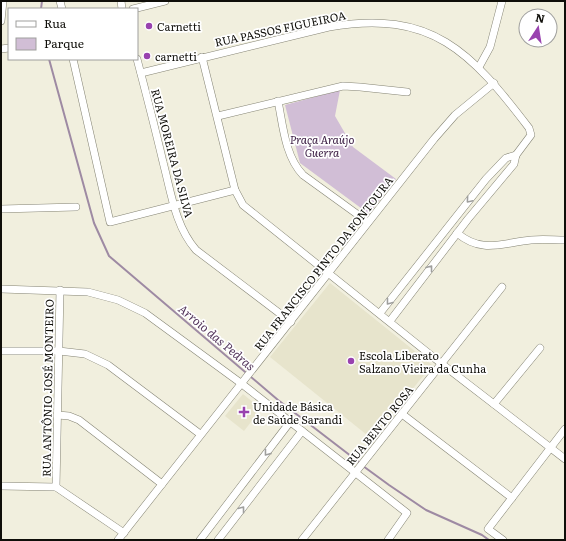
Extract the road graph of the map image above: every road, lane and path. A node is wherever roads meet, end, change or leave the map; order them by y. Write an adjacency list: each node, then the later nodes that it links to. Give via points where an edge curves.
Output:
1 (3, 1): 5 (street)
2 (165, 1): 4 (street)
3 (502, 1): 9 (street, via 490,47)
4 (137, 8)
5 (1, 21)
6 (202, 57): 9 (street, RUA PASSOS FIGUEIROA, via 329,27 376,23 407,25 421,29); 10 (street, RUA PASSOS FIGUEIROA); 14 (street)
7 (73, 60): 19 (street, via 110,222)
8 (137, 60): 10 (street, RUA MOREIRA DA SILVA)
9 (479, 67): 11 (street, RUA PASSOS FIGUEIROA)
10 (140, 73): 19 (street, RUA MOREIRA DA SILVA)
11 (494, 83): 15 (street, RUA PASSOS FIGUEIROA, via 531,133); 24 (street, RUA FRANCISCO PINTO DA FONTOURA, via 442,128)
12 (407, 92): 13 (street, via 343,86)
13 (278, 101): 14 (street); 24 (street, via 290,158 295,166 303,175)
14 (218, 116): 18 (street)
15 (516, 155): 16 (street, via 506,158); 17 (street, via 514,164)
16 (486, 179): 17 (street); 22 (street, one-way to 22)
17 (494, 186): 23 (street)
18 (235, 190): 19 (street); 27 (street, via 239,200 251,213)
19 (174, 205): 33 (street, RUA MOREIRA DA SILVA, via 182,230 196,250)
20 (76, 207): 21 (street)
21 (1, 208)
22 (459, 212): 23 (street); 31 (street, one-way to 31)
23 (468, 219): 25 (street)
24 (368, 222): 27 (street, RUA FRANCISCO PINTO DA FONTOURA)
25 (457, 234): 26 (street, via 471,244 485,246); 32 (street, one-way to 25)
26 (565, 240)
27 (329, 273): 31 (street); 33 (street, RUA FRANCISCO PINTO DA FONTOURA)
28 (502, 287): 37 (street, RUA BENTO ROSA)
29 (1, 289): 30 (street)
30 (60, 290): 36 (street, RUA ANTÔNIO JOSÉ MONTEIRO); 38 (street, via 99,294 145,313)
31 (380, 313): 32 (street)
32 (390, 321): 37 (street)
33 (290, 322): 38 (street, RUA FRANCISCO PINTO DA FONTOURA)
34 (540, 348): 39 (street)
35 (1, 351): 36 (street)
36 (59, 351): 41 (street, RUA ANTÔNIO JOSÉ MONTEIRO); 45 (street, via 98,358)
37 (442, 364): 39 (street); 40 (street, RUA BENTO ROSA)
38 (243, 383): 42 (street); 45 (street, RUA FRANCISCO PINTO DA FONTOURA)
39 (494, 404): 46 (street)
40 (402, 414): 48 (street, RUA BENTO ROSA); 52 (street)
41 (58, 415): 49 (street, via 79,420); 51 (street, RUA ANTÔNIO JOSÉ MONTEIRO)
42 (290, 422): 44 (street); 55 (street, one-way to 55)
43 (565, 429): 46 (street)
44 (302, 431): 48 (street); 56 (street, one-way to 44)
45 (200, 434): 49 (street, RUA FRANCISCO PINTO DA FONTOURA)
46 (551, 448): 47 (street); 52 (street)
47 (565, 459)
48 (356, 471): 57 (street, RUA BENTO ROSA); 58 (street, via 407,513)
49 (162, 484): 53 (street, RUA FRANCISCO PINTO DA FONTOURA)
50 (1, 486): 51 (street)
51 (56, 487): 53 (street)
52 (512, 498): 59 (street, via 488,529)
53 (124, 533): 54 (street, RUA FRANCISCO PINTO DA FONTOURA)
54 (118, 540)
55 (200, 540)
56 (218, 540)
57 (302, 540)
58 (388, 540)
59 (503, 540)

